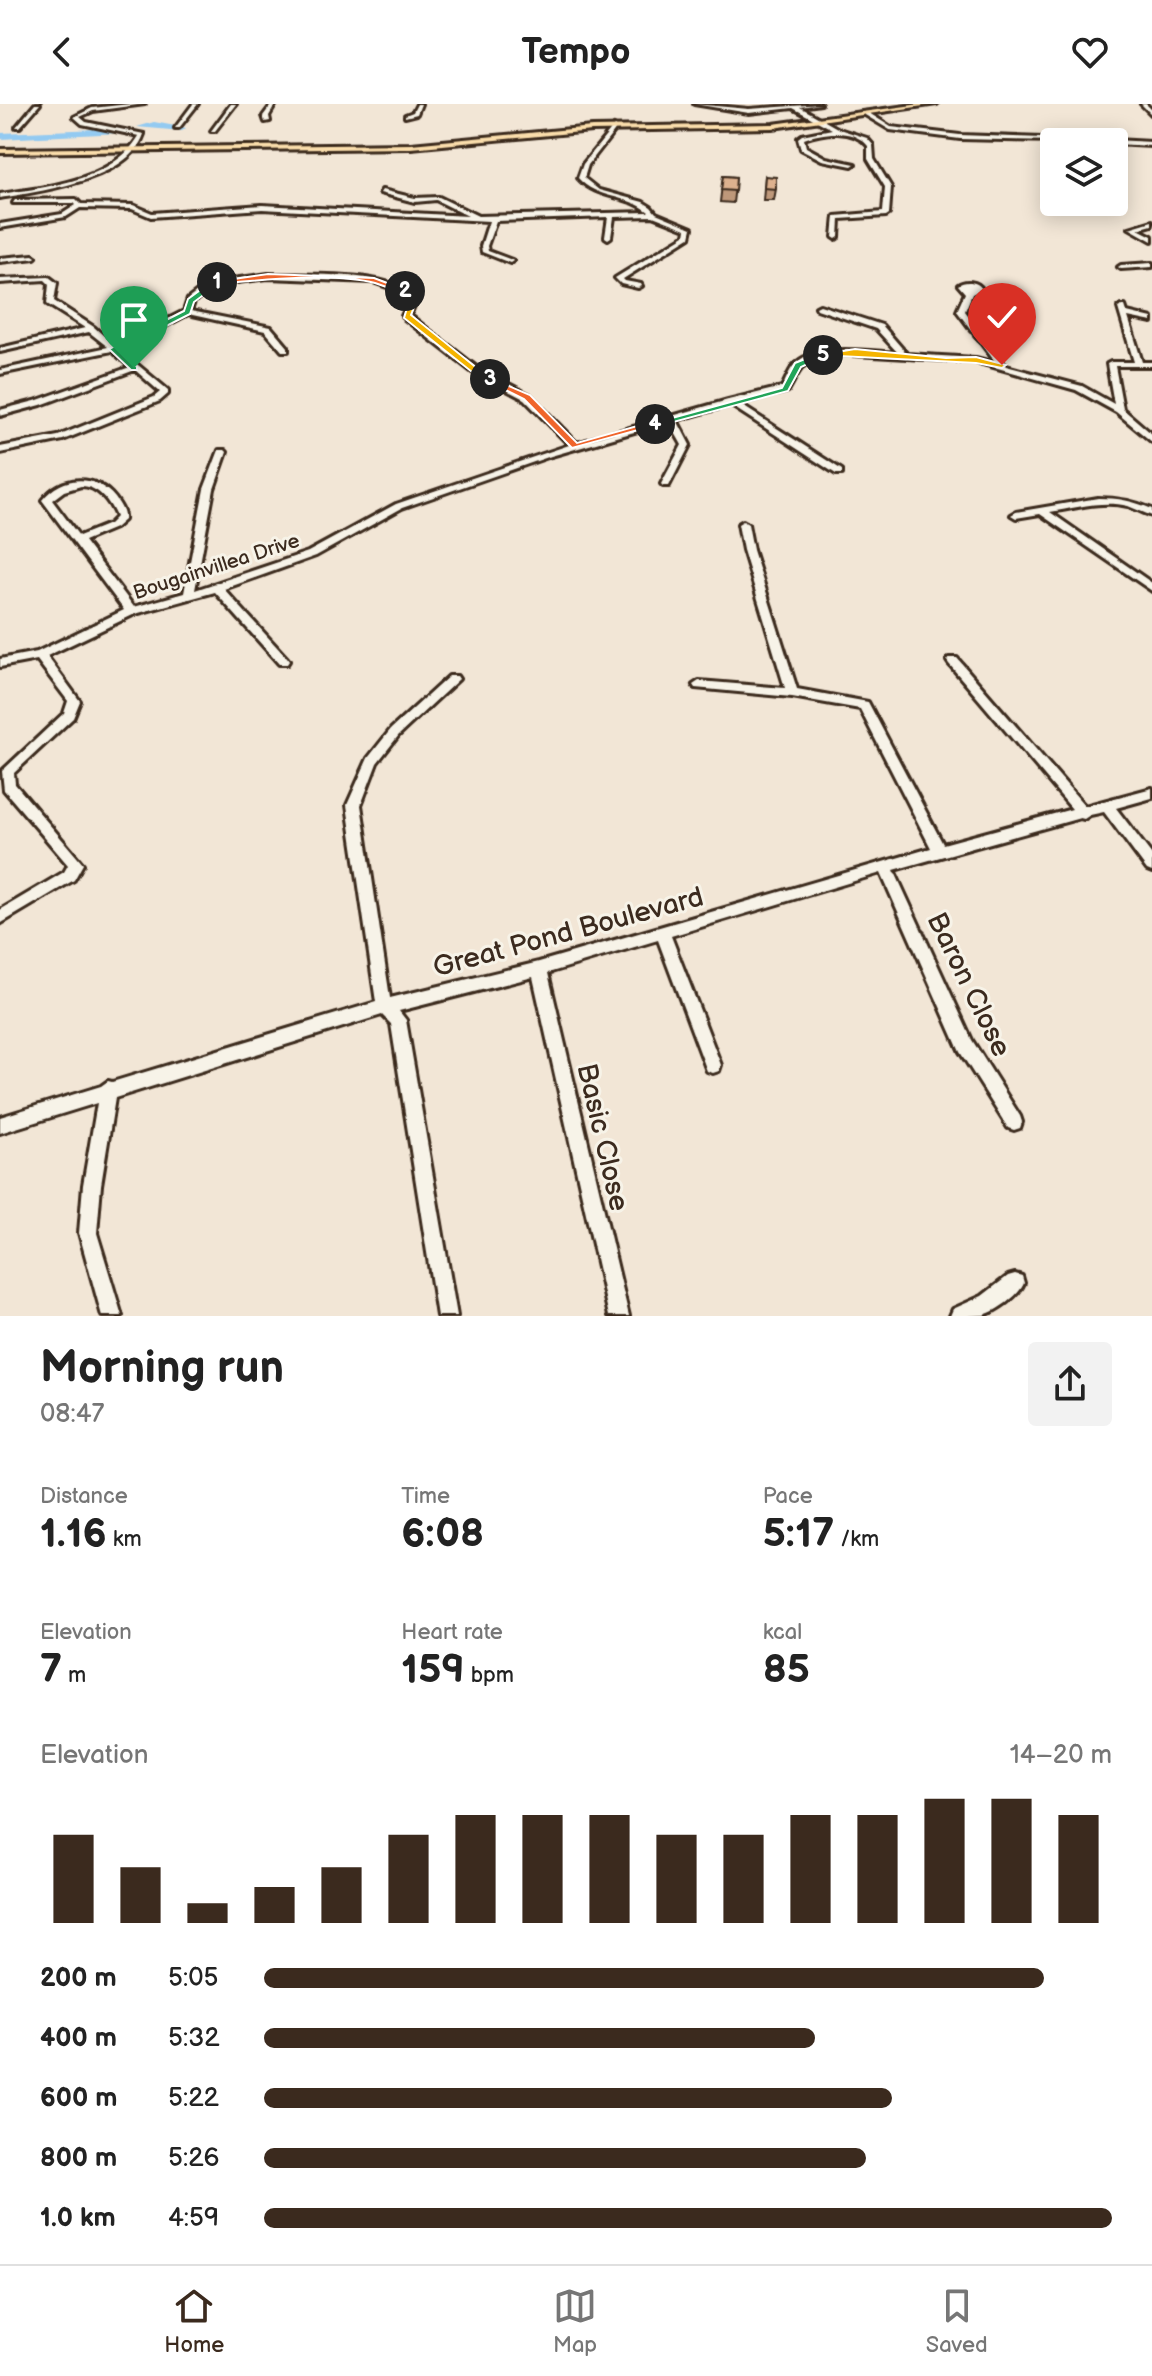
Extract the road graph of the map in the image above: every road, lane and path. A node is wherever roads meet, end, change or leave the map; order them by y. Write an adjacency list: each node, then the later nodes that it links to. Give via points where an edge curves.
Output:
1 (38, 104): 17 (street)
2 (143, 104): 25 (street, via 92,110 76,119 140,133)
3 (196, 104): 18 (street)
4 (234, 104): 20 (street)
5 (274, 104): 16 (street)
6 (419, 104): 14 (street)
7 (696, 104): 11 (street, via 749,111)
8 (819, 104): 11 (street)
9 (932, 104): 13 (main road)
10 (1143, 104): 12 (street)
11 (795, 107): 15 (street)
12 (1152, 113)
13 (867, 114): 15 (main road); 22 (street, via 890,128)
14 (407, 116)
15 (820, 120): 19 (main road, via 744,128); 21 (street)
16 (267, 121)
17 (18, 126)
18 (177, 127)
19 (614, 128): 25 (main road, via 396,146); 32 (street, via 581,178 600,192 646,205)
20 (213, 130)
21 (840, 131): 27 (street, via 801,138 803,148); 39 (street, via 865,139 888,187 886,214 837,217)
22 (1040, 140)
23 (1128, 143): 24 (street)
24 (1152, 144)
25 (135, 147): 26 (main road); 29 (street, via 122,161 78,178)
26 (0, 151)
27 (852, 164)
28 (382, 192): 34 (street, via 415,200 437,198)
29 (0, 196)
30 (0, 203): 31 (street, via 64,199)
31 (79, 206): 34 (street, via 133,207 151,215 262,207); 37 (street, via 64,216)
32 (654, 214): 33 (street); 47 (street, via 683,224 688,236 619,278)
33 (611, 216): 35 (street); 38 (street)
34 (478, 218): 35 (street)
35 (493, 219): 43 (street, via 485,252)
36 (1152, 223): 40 (street, via 1132,228)
37 (0, 226)
38 (608, 237)
39 (836, 237)
40 (1152, 239)
41 (33, 257): 42 (street)
42 (0, 260)
43 (510, 261)
44 (1152, 265): 45 (street)
45 (1121, 267)
46 (0, 281): 52 (street, via 47,278 53,283 50,302)
47 (638, 286)
48 (969, 293): 59 (street, via 961,311)
49 (820, 307): 56 (street, via 879,327)
50 (187, 312): 53 (street); 54 (street, via 268,329); 67 (street, via 201,291 232,279 325,277 389,284 414,297 406,316 475,370 527,397)
51 (1152, 320): 57 (street, via 1123,311)
52 (91, 329): 53 (street); 55 (street)
53 (113, 349): 60 (street); 61 (street)
54 (285, 349)
55 (0, 350)
56 (906, 357): 59 (street, Bougainvillea Drive); 62 (street, Bougainvillea Drive, via 855,352 814,356 798,365 785,389)
57 (1138, 362): 58 (street); 63 (street, via 1110,366)
58 (1152, 364)
59 (1002, 365): 63 (street, Bougainvillea Drive, via 1079,388)
60 (134, 368): 64 (street); 68 (street, via 164,394 60,438)
61 (0, 372)
62 (731, 402): 65 (street, Bougainvillea Drive); 70 (street)
63 (1119, 410): 66 (street, Bougainvillea Drive)
64 (0, 413)
65 (672, 419): 67 (street, Bougainvillea Drive); 71 (street, via 686,445)
66 (1152, 439)
67 (575, 446): 77 (street, Bougainvillea Drive, via 399,506 312,554)
68 (0, 450)
69 (222, 452): 79 (street, via 209,489)
70 (839, 472)
71 (666, 484)
72 (1042, 511): 73 (street, via 1117,499); 74 (street); 78 (street)
73 (1152, 513)
74 (1016, 515)
75 (743, 524): 87 (street)
76 (78, 540): 76 (street, via 47,500 76,484 93,484 120,510 121,518); 80 (street)
77 (217, 588): 79 (street, Bougainvillea Drive); 82 (street)
78 (1152, 588)
79 (189, 595): 80 (street, Bougainvillea Drive)
80 (131, 611): 81 (street, Bougainvillea Drive)
81 (40, 655): 84 (street, Bougainvillea Drive); 88 (street, via 74,701 69,715 8,771)
82 (283, 661)
83 (953, 661): 91 (street)
84 (0, 663)
85 (453, 679): 98 (street, via 395,732 372,761 354,805)
86 (699, 685): 87 (street)
87 (792, 693): 92 (street, via 864,705)
88 (4, 789): 95 (street, via 76,864 69,876)
89 (1152, 793): 90 (street, Great Pond Boulevard)
90 (1107, 806): 91 (street, Great Pond Boulevard); 94 (street)
91 (1084, 814): 92 (street, Great Pond Boulevard)
92 (940, 852): 93 (street, Great Pond Boulevard)
93 (885, 866): 96 (street, Great Pond Boulevard); 101 (street, Baron Close, via 966,1046)
94 (1152, 866)
95 (0, 918)
96 (662, 932): 97 (street, Great Pond Boulevard); 99 (street)
97 (539, 969): 98 (street, Great Pond Boulevard); 106 (street, Basic Close)
98 (384, 1007): 100 (street, Great Pond Boulevard); 105 (street, via 398,1020)
99 (713, 1065)
100 (108, 1089): 102 (street, Great Pond Boulevard); 104 (street, via 88,1233)
101 (1014, 1122)
102 (0, 1125)
103 (1015, 1283): 107 (street)
104 (112, 1316)
105 (447, 1316)
106 (619, 1316)
107 (960, 1316)

